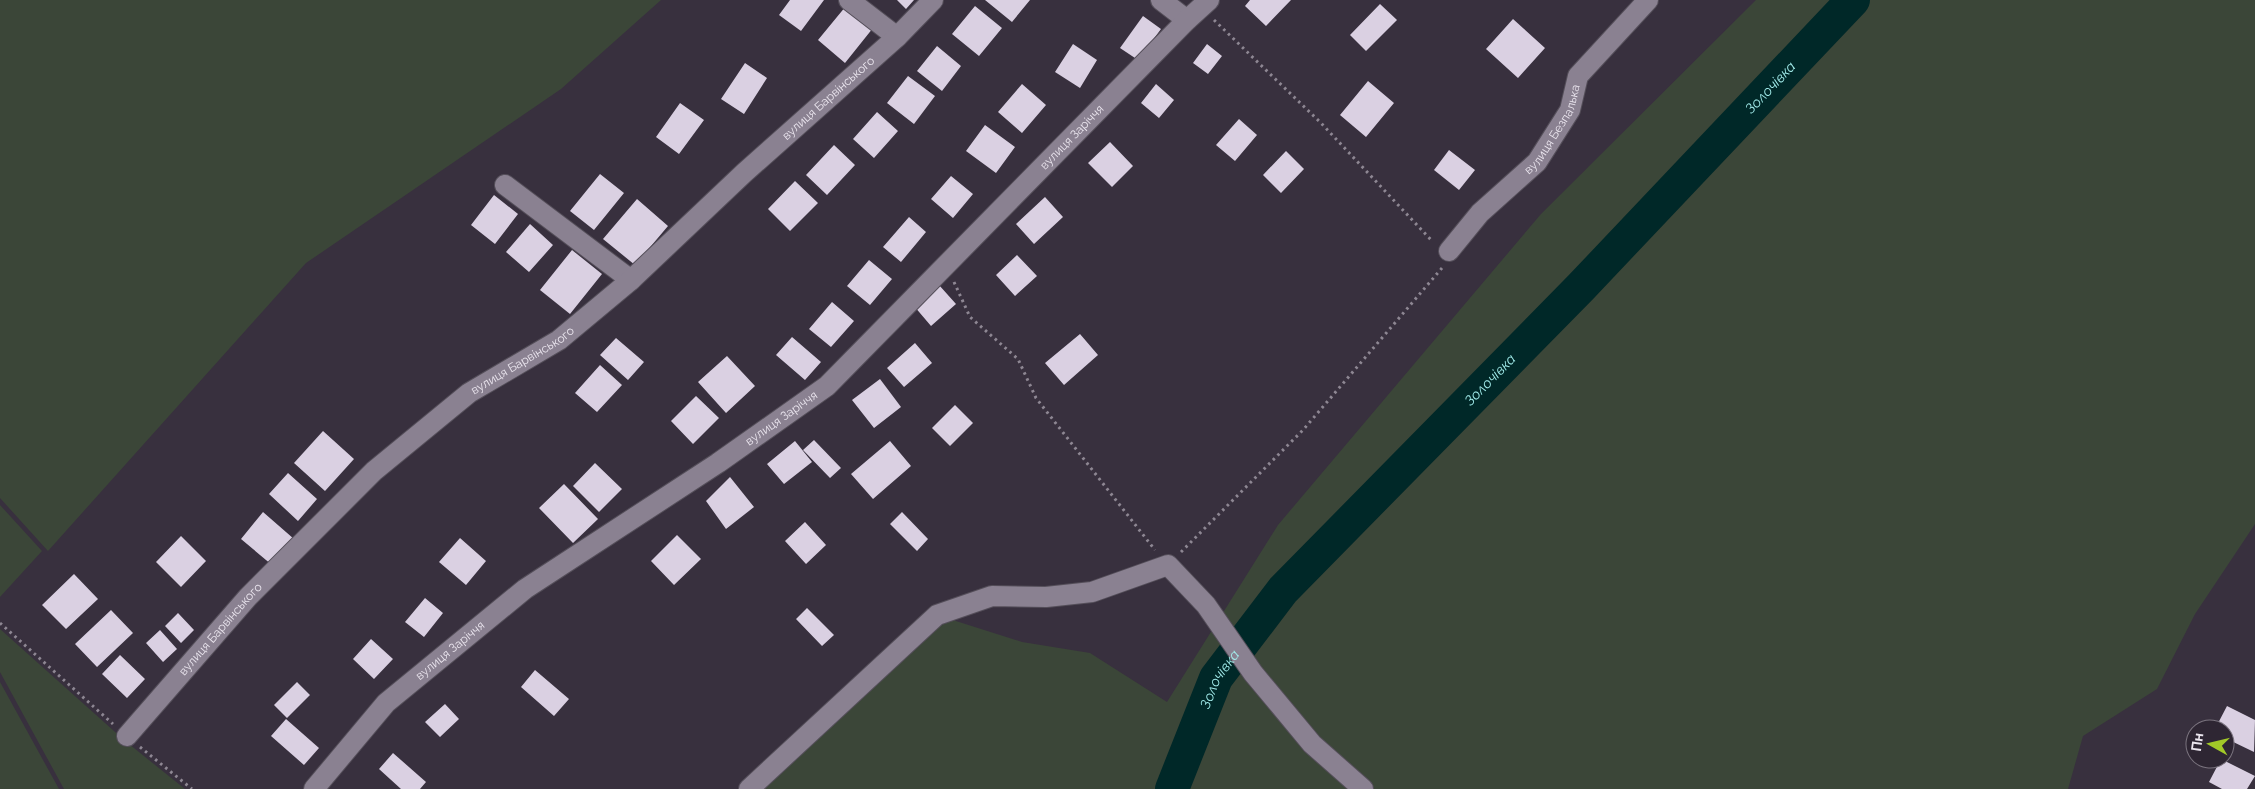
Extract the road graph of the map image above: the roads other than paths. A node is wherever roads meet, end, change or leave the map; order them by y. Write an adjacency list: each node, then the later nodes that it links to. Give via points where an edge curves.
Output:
1 (849, 0): 6 (street)
2 (933, 0): 6 (street, вулиця Барвінського)
3 (1161, 0): 5 (street)
4 (1648, 0): 8 (street, вулиця Безпалька, via 1578,76 1570,110 1538,162 1480,213)
5 (1199, 9): 11 (street, вулиця Заріччя, via 827,386 718,463 525,589 386,703)
6 (897, 37): 9 (street, вулиця Барвінського)
7 (505, 185): 9 (street)
8 (1449, 251)
9 (630, 280): 10 (street, вулиця Барвінського, via 559,340 469,393 374,471 248,597)
10 (127, 736)
11 (314, 789)
12 (750, 789): 13 (street, via 937,615 992,596 1046,597 1092,592 1168,565 1206,605 1253,673 1312,744)
13 (1363, 789)

